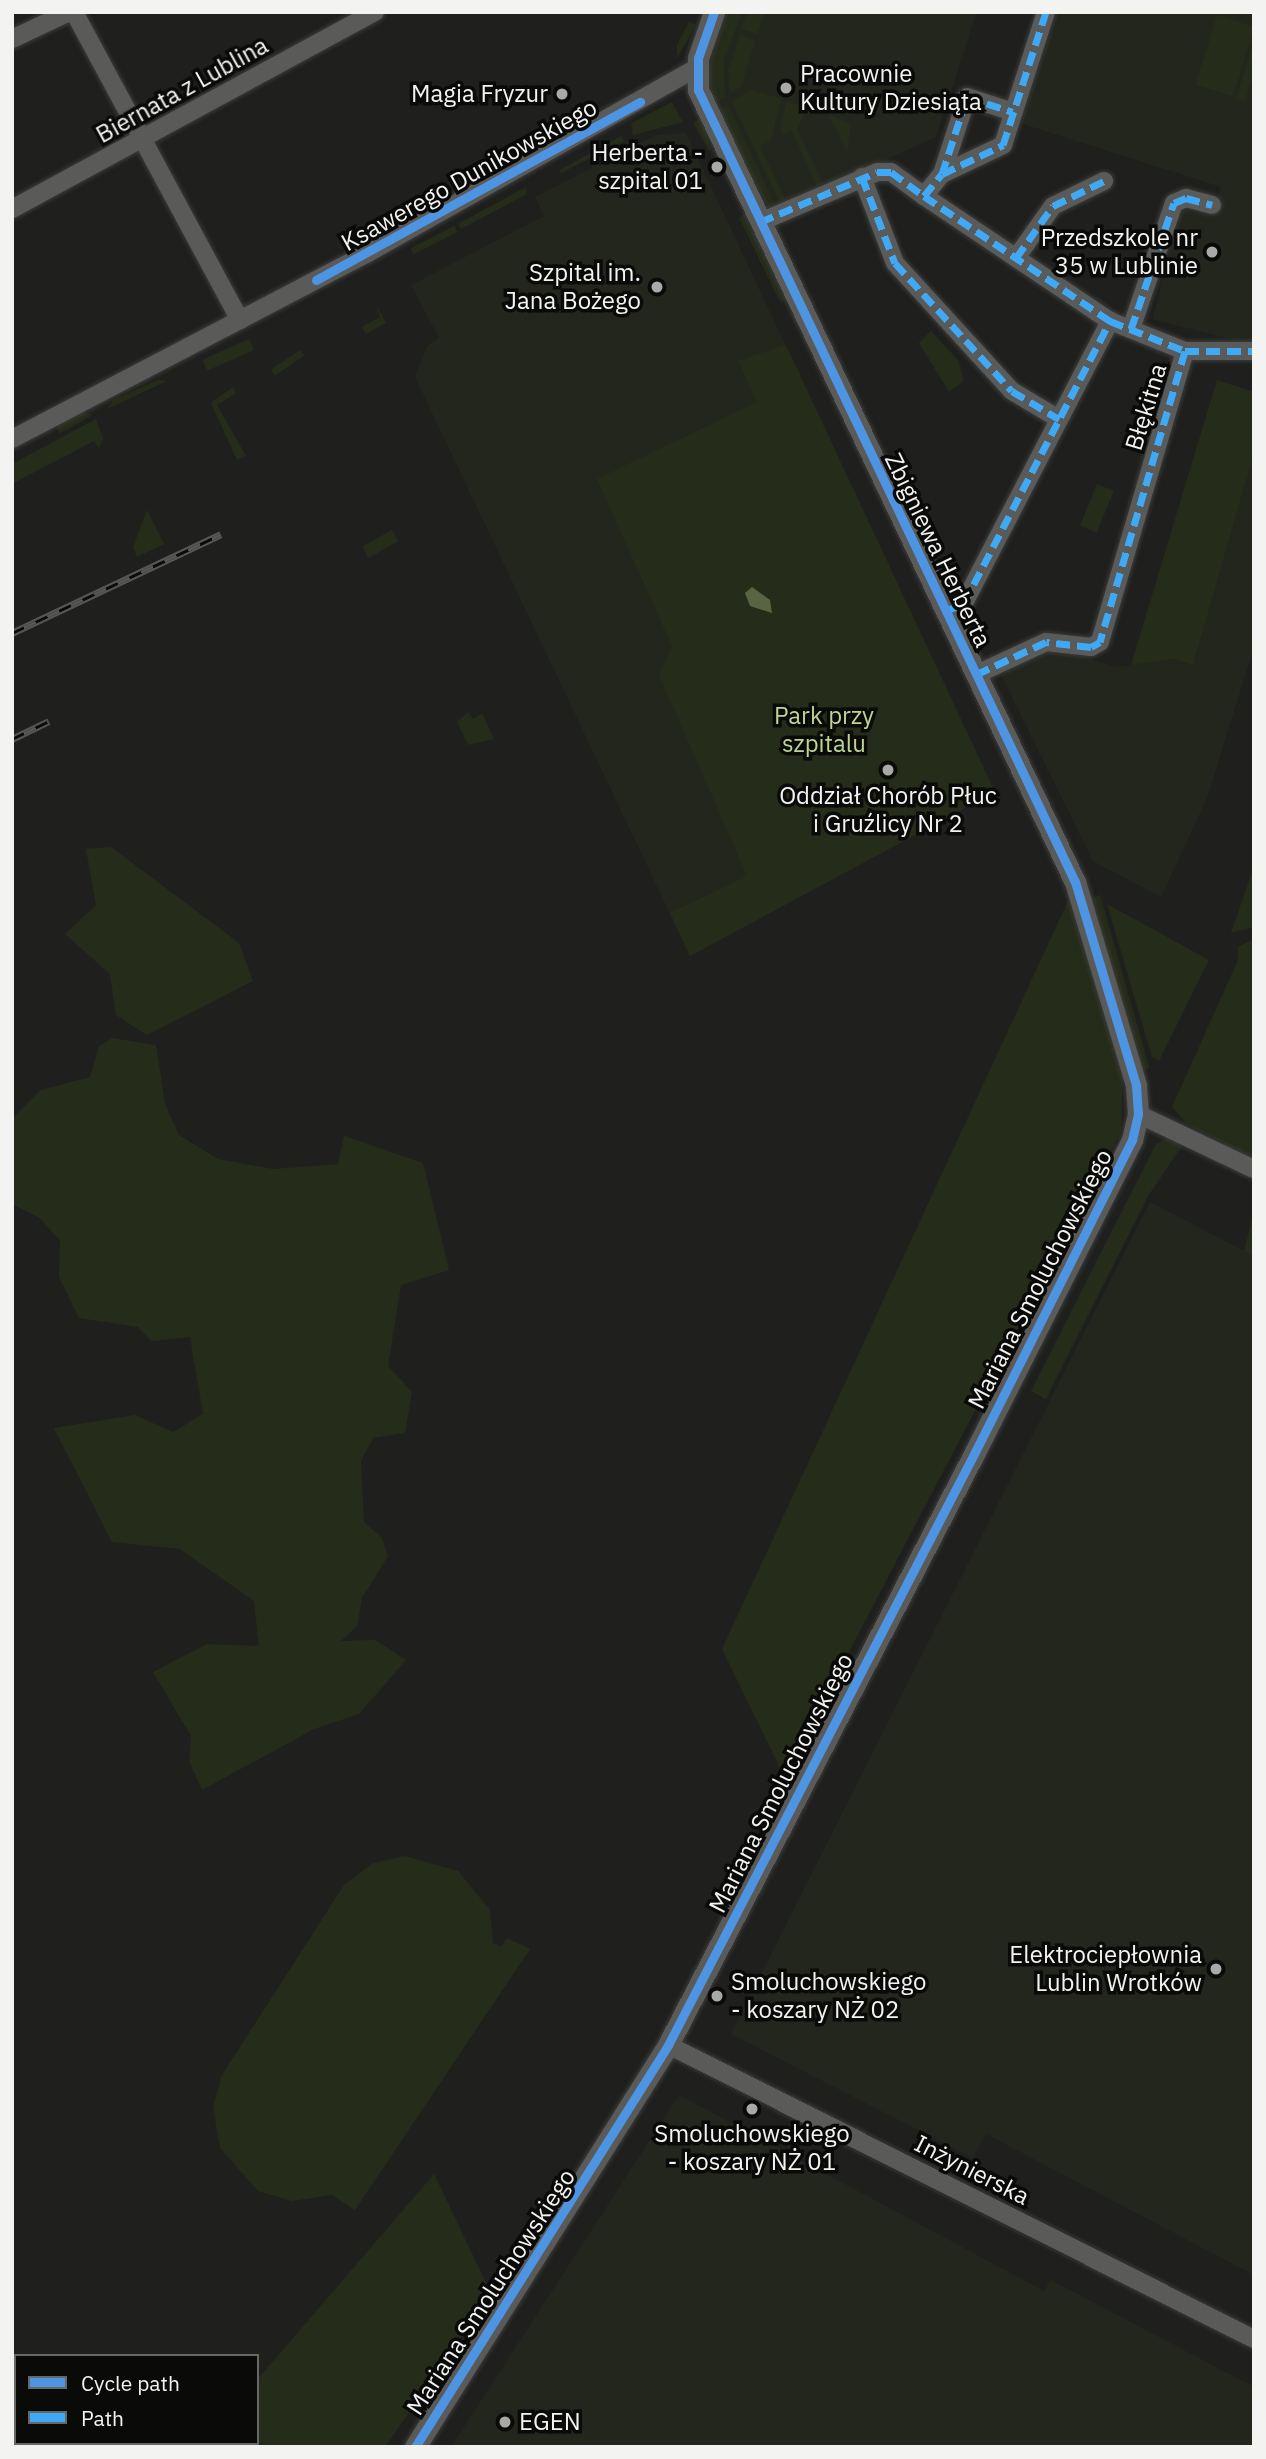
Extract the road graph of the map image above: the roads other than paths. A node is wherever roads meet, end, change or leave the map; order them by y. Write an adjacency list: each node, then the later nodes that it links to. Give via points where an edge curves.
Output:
1 (69, 12): 6 (street)
2 (74, 12): 9 (street)
3 (375, 12): 9 (street, Biernata z Lublina)
4 (714, 12): 7 (street)
5 (1046, 12): 8 (street)
6 (12, 39)
7 (696, 68): 16 (street, Zbigniewa Herberta, via 698,90); 18 (street, Ksawerego Dunikowskiego)
8 (1013, 112): 10 (street, via 1003,145); 10 (street, via 967,97)
9 (143, 140): 15 (street, Biernata z Lublina); 18 (street)
10 (942, 174): 13 (street)
11 (862, 177): 13 (street, Błękitna, via 891,172); 16 (street); 23 (street, via 895,263 1012,391)
12 (1104, 181): 17 (street, via 1053,206)
13 (924, 195): 17 (street, Błękitna)
14 (1212, 205): 20 (street, via 1186,198 1174,203)
15 (12, 209)
16 (760, 222): 25 (street, Zbigniewa Herberta)
17 (1016, 258): 19 (street, Błękitna)
18 (240, 320): 24 (street, Ksawerego Dunikowskiego)
19 (1110, 321): 20 (street, Błękitna); 23 (street)
20 (1131, 329): 21 (street, Błękitna)
21 (1185, 351): 22 (street); 26 (street, Błękitna, via 1100,642 1091,647 1046,642)
22 (1254, 351)
23 (1059, 419): 25 (street, via 964,603)
24 (12, 439)
25 (946, 611): 26 (street, Zbigniewa Herberta)
26 (977, 674): 27 (street, Zbigniewa Herberta, via 1075,882 1136,1085)
27 (1138, 1114): 28 (street); 29 (street, Mariana Smoluchowskiego, via 1132,1140 991,1420)
28 (1254, 1169)
29 (668, 2045): 30 (street, Inżynierska); 31 (street, Mariana Smoluchowskiego)
30 (1254, 2339)
31 (415, 2447)

